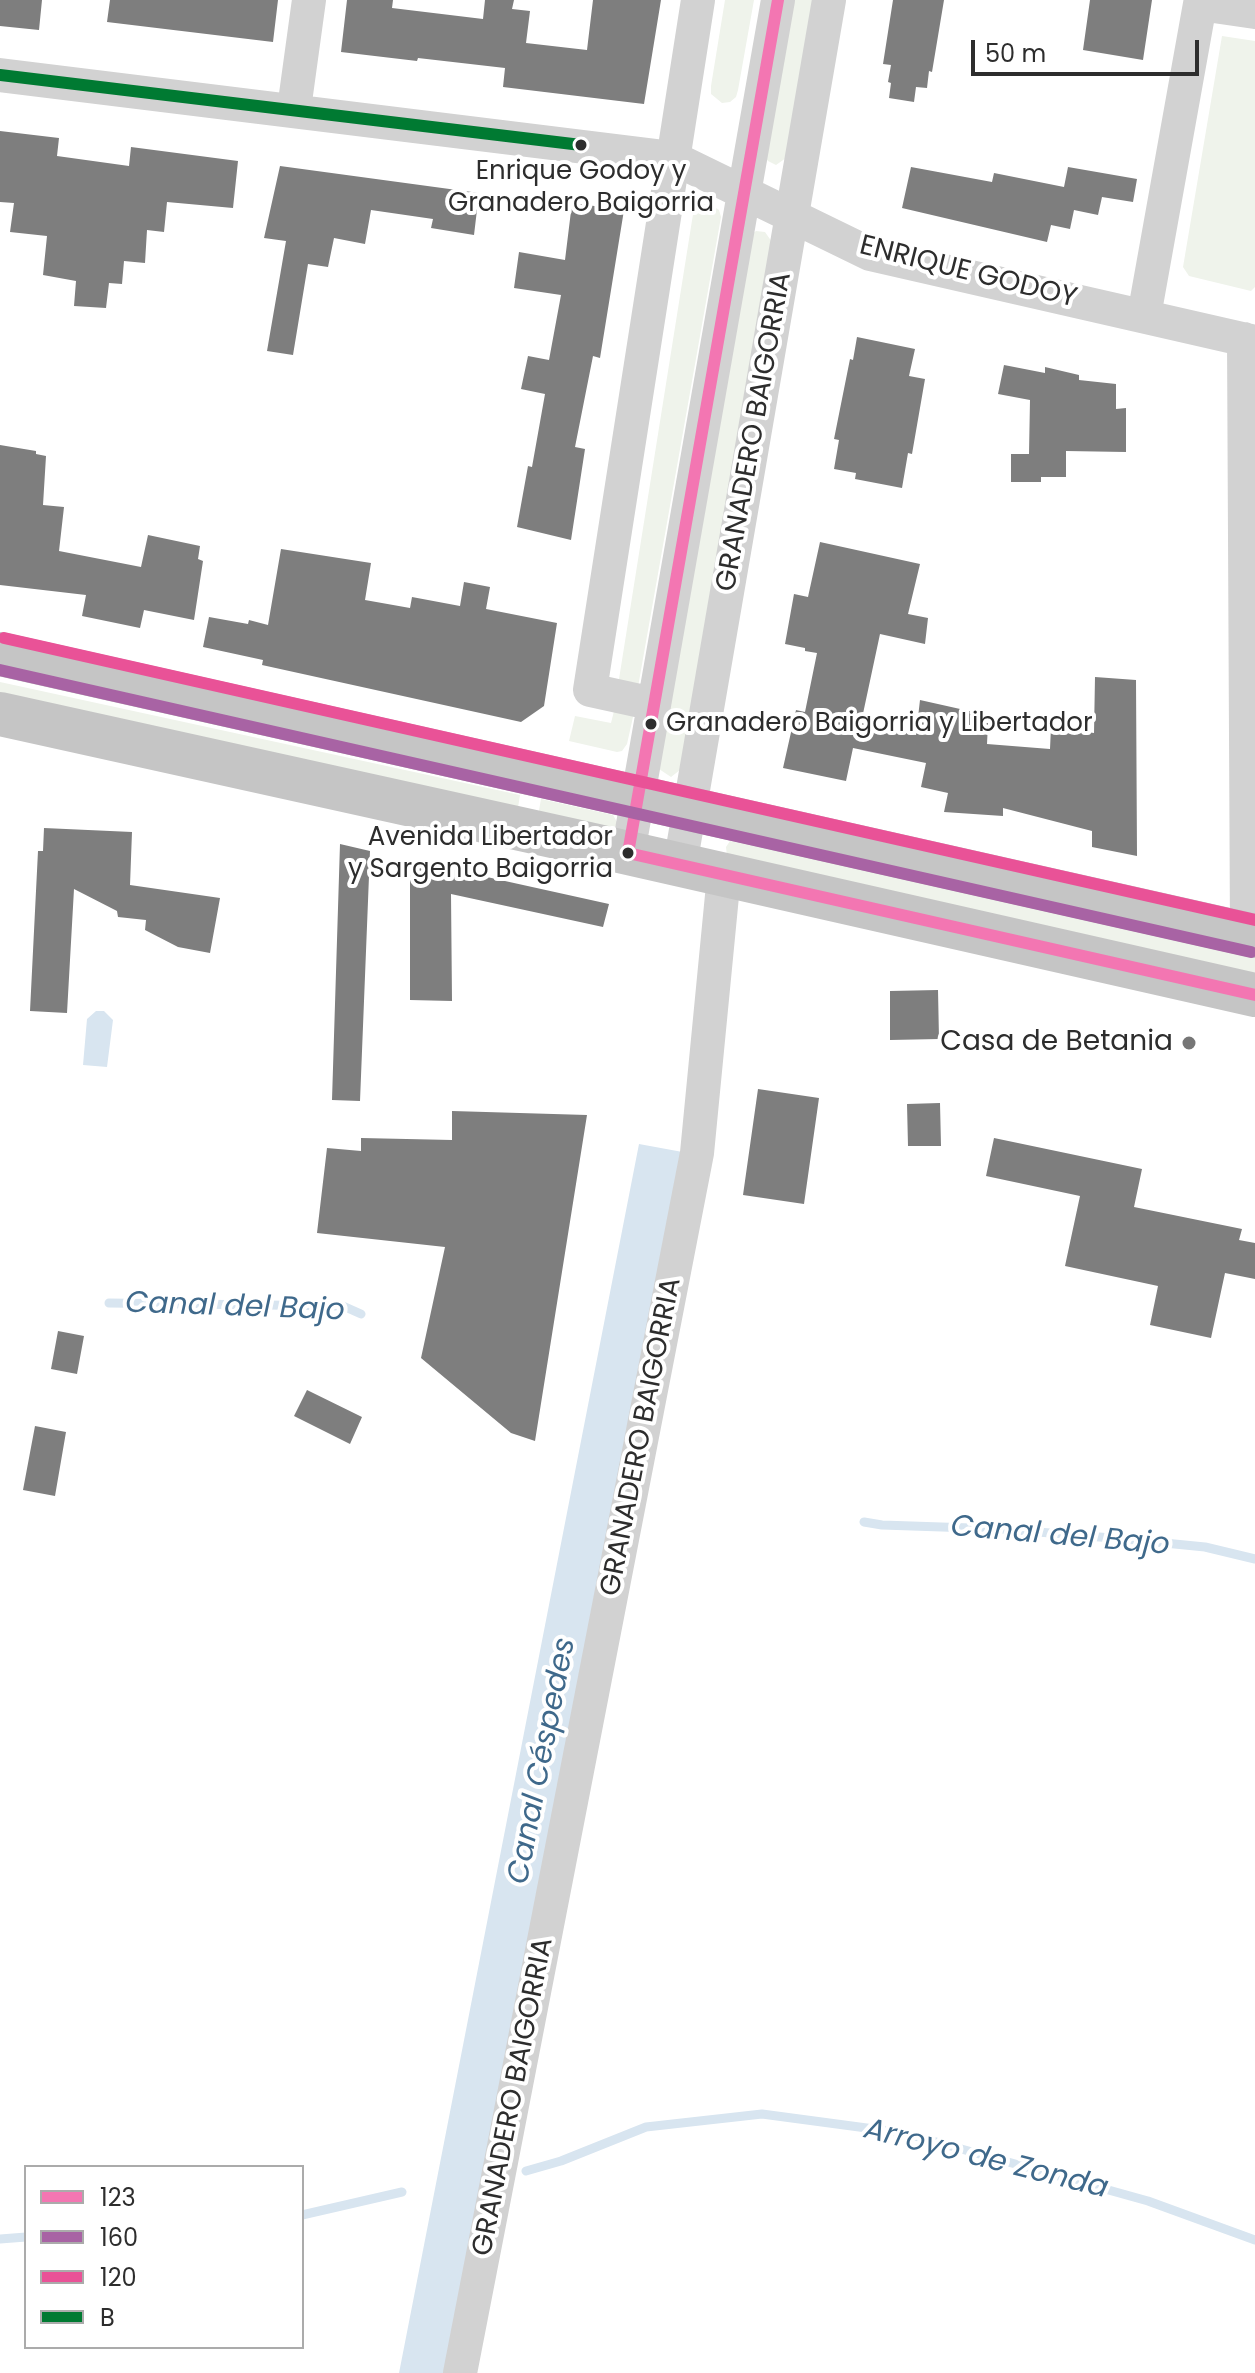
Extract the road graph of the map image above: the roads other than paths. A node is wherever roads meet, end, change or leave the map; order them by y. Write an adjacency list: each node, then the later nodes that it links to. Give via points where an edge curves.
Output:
1 (309, 0): 7 (street)
2 (698, 0): 8 (street)
3 (778, 0): 9 (street, GRANADERO BAIGORRIA)
4 (829, 0): 10 (street, GRANADERO BAIGORRIA)
5 (1255, 12): 11 (street, via 1200,4)
6 (0, 75): 7 (street, ENRIQUE GODOY)
7 (294, 109): 8 (street, ENRIQUE GODOY)
8 (673, 158): 9 (street, ENRIQUE GODOY); 14 (street, via 590,690)
9 (744, 193): 10 (street, ENRIQUE GODOY); 14 (street, GRANADERO BAIGORRIA)
10 (792, 216): 11 (street, ENRIQUE GODOY, via 870,254); 17 (street, GRANADERO BAIGORRIA)
11 (1144, 316): 12 (street, ENRIQUE GODOY)
12 (1250, 341): 21 (street)
13 (0, 654): 16 (main road)
14 (654, 704): 16 (street, GRANADERO BAIGORRIA)
15 (0, 714): 18 (main road)
16 (638, 796): 17 (main road); 18 (street, GRANADERO BAIGORRIA)
17 (689, 808): 19 (street, GRANADERO BAIGORRIA); 21 (main road)
18 (628, 853): 19 (main road)
19 (680, 865): 20 (main road)
20 (724, 875): 22 (main road); 23 (street, GRANADERO BAIGORRIA, via 697,1153)
21 (1251, 935)
22 (1255, 995)
23 (460, 2373)

